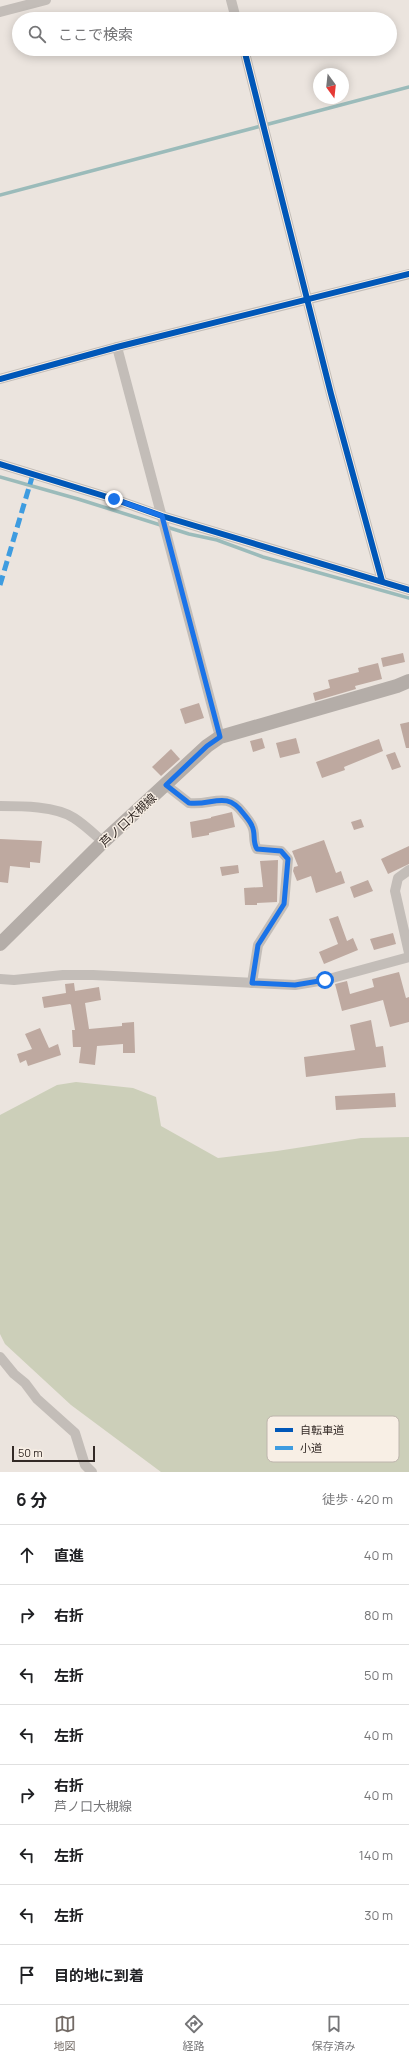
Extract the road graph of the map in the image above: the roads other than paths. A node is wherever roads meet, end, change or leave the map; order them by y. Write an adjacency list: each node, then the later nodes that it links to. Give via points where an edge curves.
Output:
1 (46, 0): 3 (street)
2 (231, 0): 4 (street)
3 (0, 12)
4 (234, 12)
5 (246, 56): 7 (street)
6 (409, 274): 7 (street)
7 (308, 299): 8 (street); 12 (street)
8 (117, 347): 9 (street); 11 (street)
9 (0, 379)
10 (0, 464): 11 (street)
11 (162, 516): 12 (street); 15 (street)
12 (382, 581): 13 (street)
13 (409, 590)
14 (409, 680): 15 (main road, 芦ノ口大槻線, via 397,686)
15 (220, 737): 16 (main road, 芦ノ口大槻線)
16 (166, 785): 18 (main road, 芦ノ口大槻線); 24 (street, via 189,803 222,800 232,802 239,807 252,825 253,840 257,849 281,851 288,859 284,904 258,945)
17 (0, 806): 18 (street, via 56,810 74,818)
18 (104, 842): 20 (main road, 芦ノ口大槻線)
19 (409, 870): 21 (street, via 398,878 395,891)
20 (0, 944)
21 (409, 953)
22 (409, 958): 24 (street, via 302,984)
23 (0, 979): 24 (street, via 93,975)
24 (252, 983)
25 (0, 1357): 26 (street, via 38,1399 75,1433 85,1465)
26 (92, 1472)

